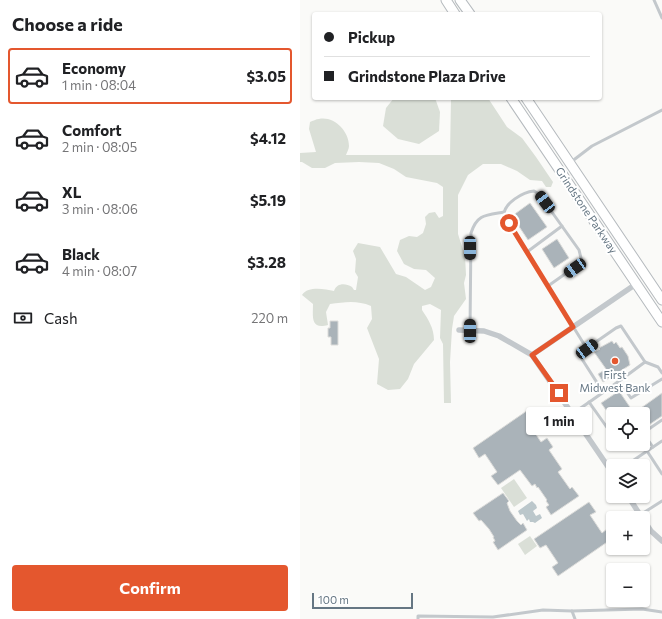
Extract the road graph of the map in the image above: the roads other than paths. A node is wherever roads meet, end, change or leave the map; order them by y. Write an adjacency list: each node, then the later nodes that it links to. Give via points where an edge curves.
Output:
1 (446, 0): 4 (main road)
2 (460, 0): 5 (main road)
3 (654, 0): 6 (lane)
4 (454, 12)
5 (469, 12)
6 (662, 18)
7 (512, 100): 14 (main road, Grindstone Parkway)
8 (527, 100): 10 (main road, Grindstone Parkway)
9 (662, 110): 10 (lane, via 592,146)
10 (570, 163): 16 (main road, Grindstone Parkway)
11 (504, 212): 12 (lane, via 516,198 534,191 539,194); 13 (lane); 20 (lane, via 484,215 474,223 470,233)
12 (562, 226): 13 (lane); 15 (lane, via 579,250 582,262)
13 (527, 252): 15 (lane)
14 (636, 284): 17 (main road, Grindstone Parkway); 18 (street)
15 (548, 286): 18 (lane)
16 (662, 300)
17 (662, 322)
18 (573, 327): 21 (lane); 22 (street)
19 (459, 330): 20 (street)
20 (470, 331): 22 (street, via 484,331 499,336)
21 (587, 349): 23 (lane, via 620,326); 27 (lane, via 580,353 580,358)
22 (532, 355): 29 (street)
23 (646, 362): 24 (lane); 26 (lane)
24 (662, 373)
25 (662, 379): 26 (lane, via 631,398)
26 (619, 381): 27 (lane)
27 (603, 392): 28 (lane)
28 (590, 402): 29 (lane); 31 (lane)
29 (572, 414): 39 (street)
30 (662, 420): 32 (lane)
31 (606, 426)
32 (650, 428)
33 (662, 441): 35 (lane)
34 (650, 443): 35 (lane)
35 (653, 447): 36 (lane)
36 (650, 449)
37 (647, 451): 38 (lane); 40 (lane)
38 (635, 459)
39 (606, 464)
40 (662, 474)
41 (662, 501): 42 (lane)
42 (650, 511)
43 (650, 530): 44 (street)
44 (662, 541)
45 (572, 611): 46 (lane, via 642,608); 47 (lane, via 542,610 493,617 418,616); 48 (lane)
46 (662, 612)
47 (418, 619)
48 (575, 619)

